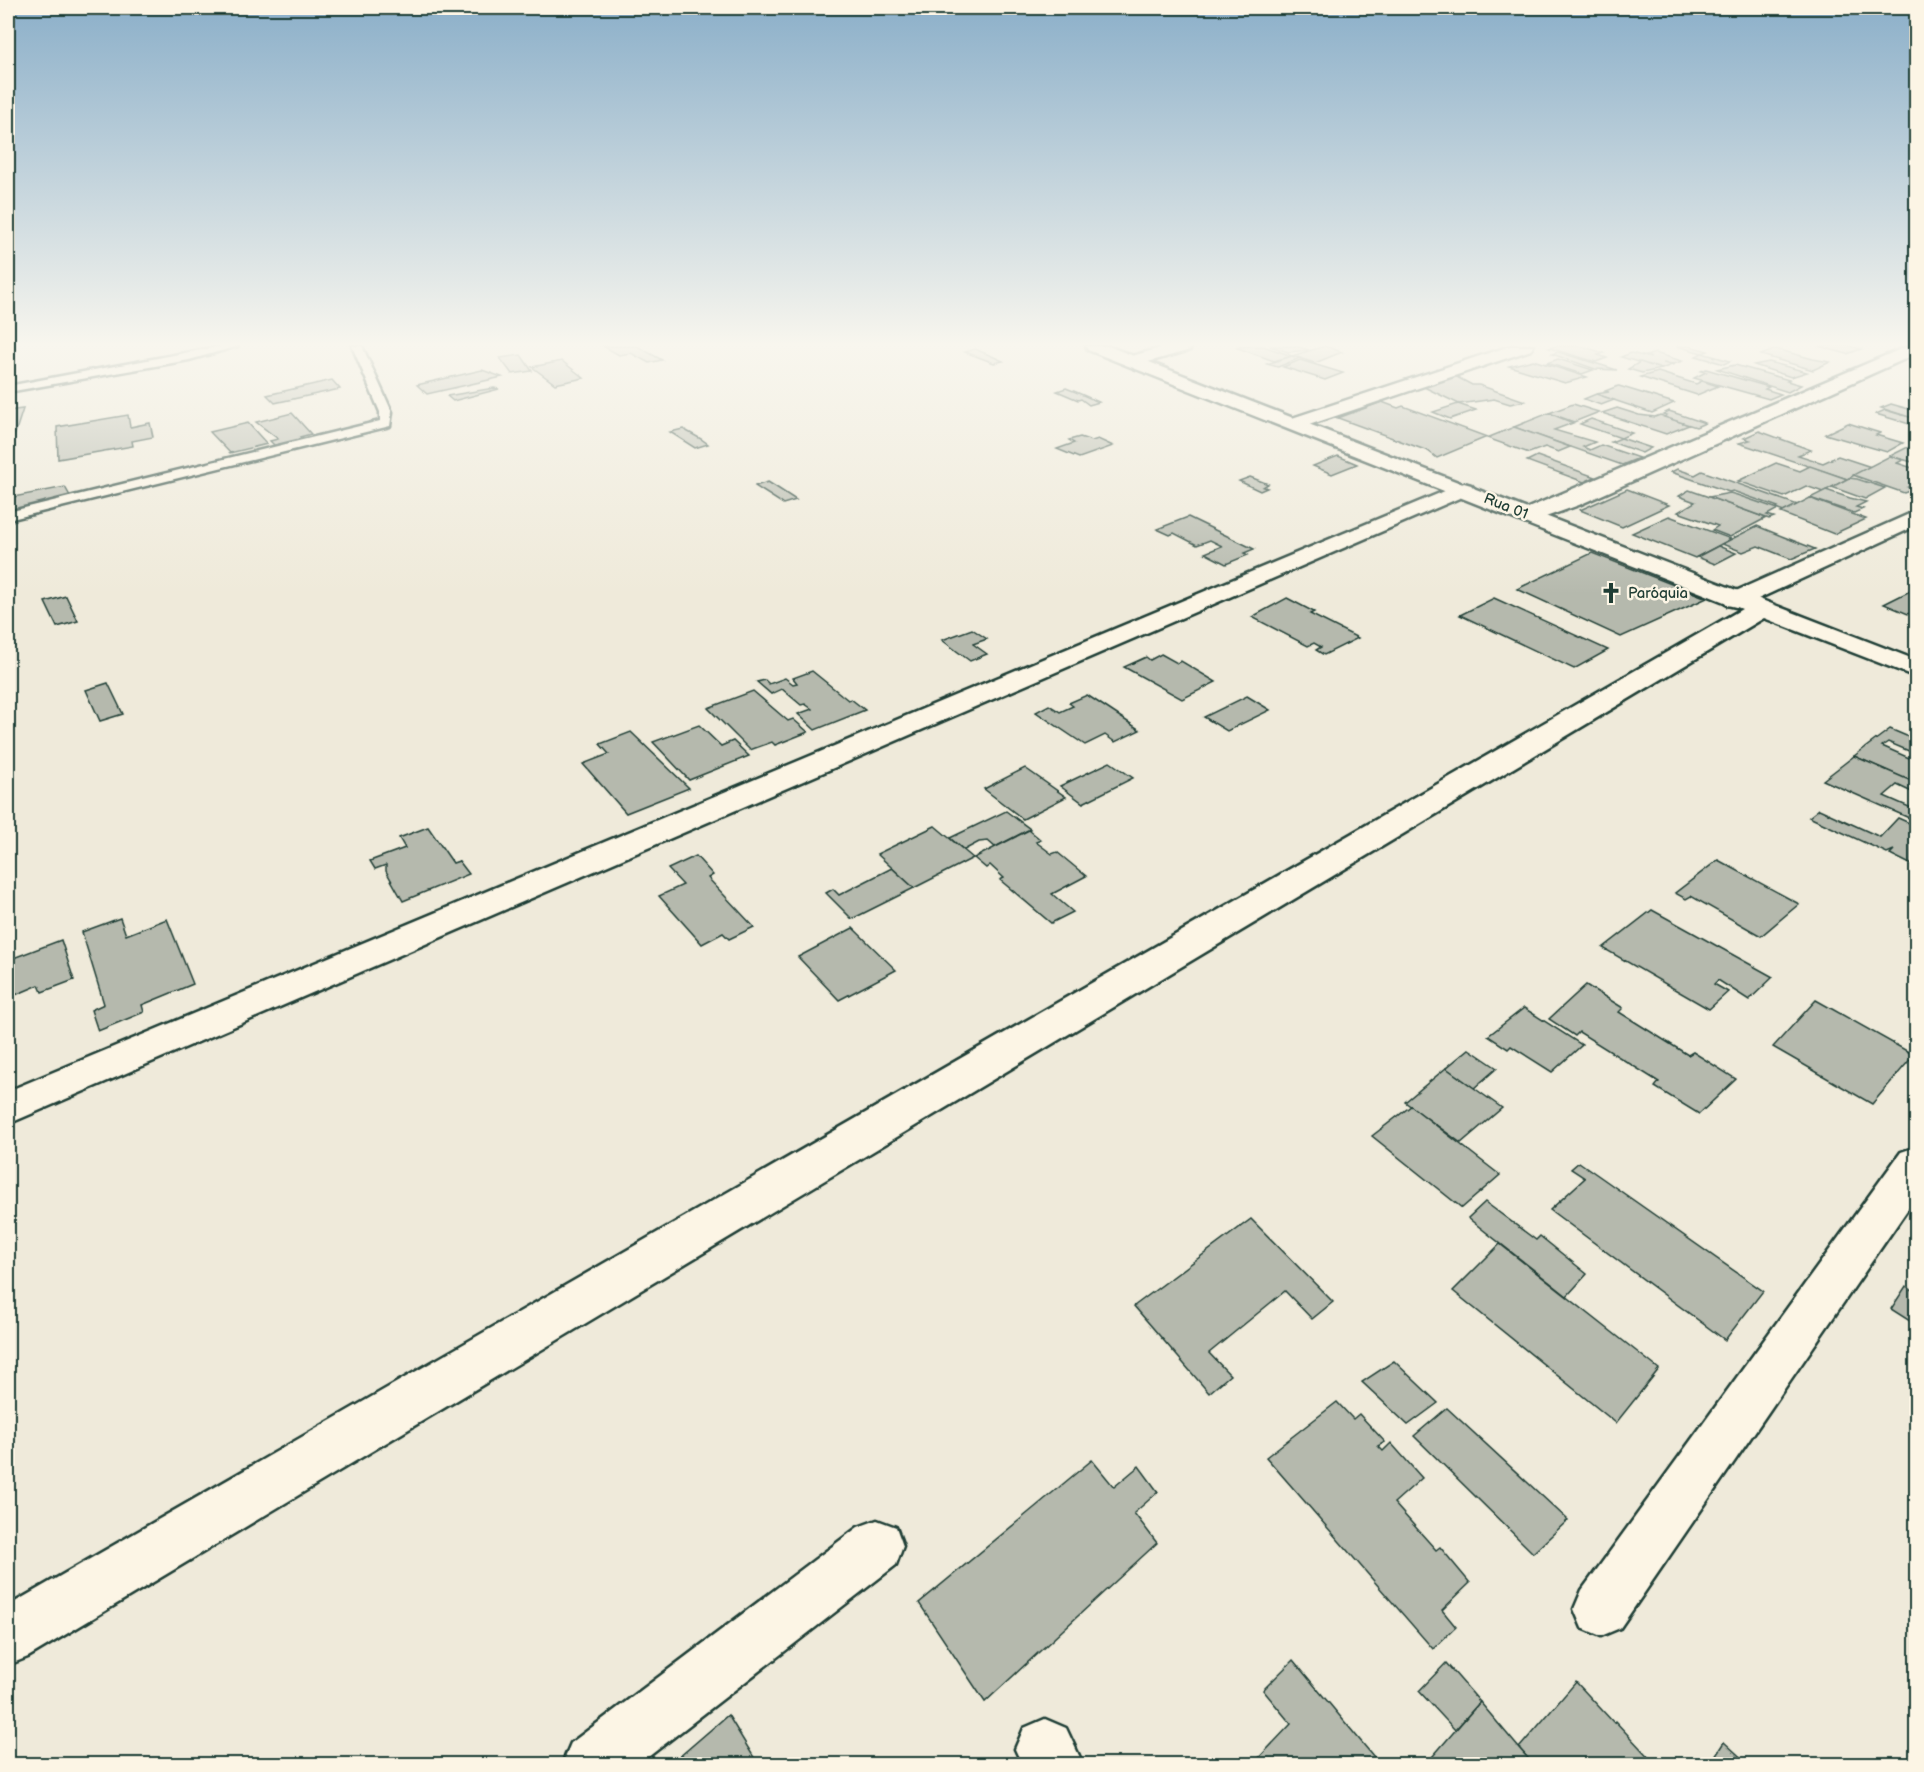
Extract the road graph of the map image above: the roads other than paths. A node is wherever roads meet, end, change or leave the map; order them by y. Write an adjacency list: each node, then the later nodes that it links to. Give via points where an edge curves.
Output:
1 (371, 429): 5 (lane)
2 (1305, 429): 4 (street, Rua 01)
3 (1733, 429): 6 (street)
4 (1464, 489): 6 (street, Rua 01); 10 (street)
5 (8, 516)
6 (1529, 516): 8 (street, Rua 01)
7 (1917, 518): 8 (street)
8 (1748, 605): 9 (street, Rua 01); 14 (street)
9 (1917, 669)
10 (8, 1108)
11 (1917, 1164): 13 (street)
12 (877, 1546): 15 (street)
13 (1601, 1609)
14 (8, 1638)
15 (592, 1764)

